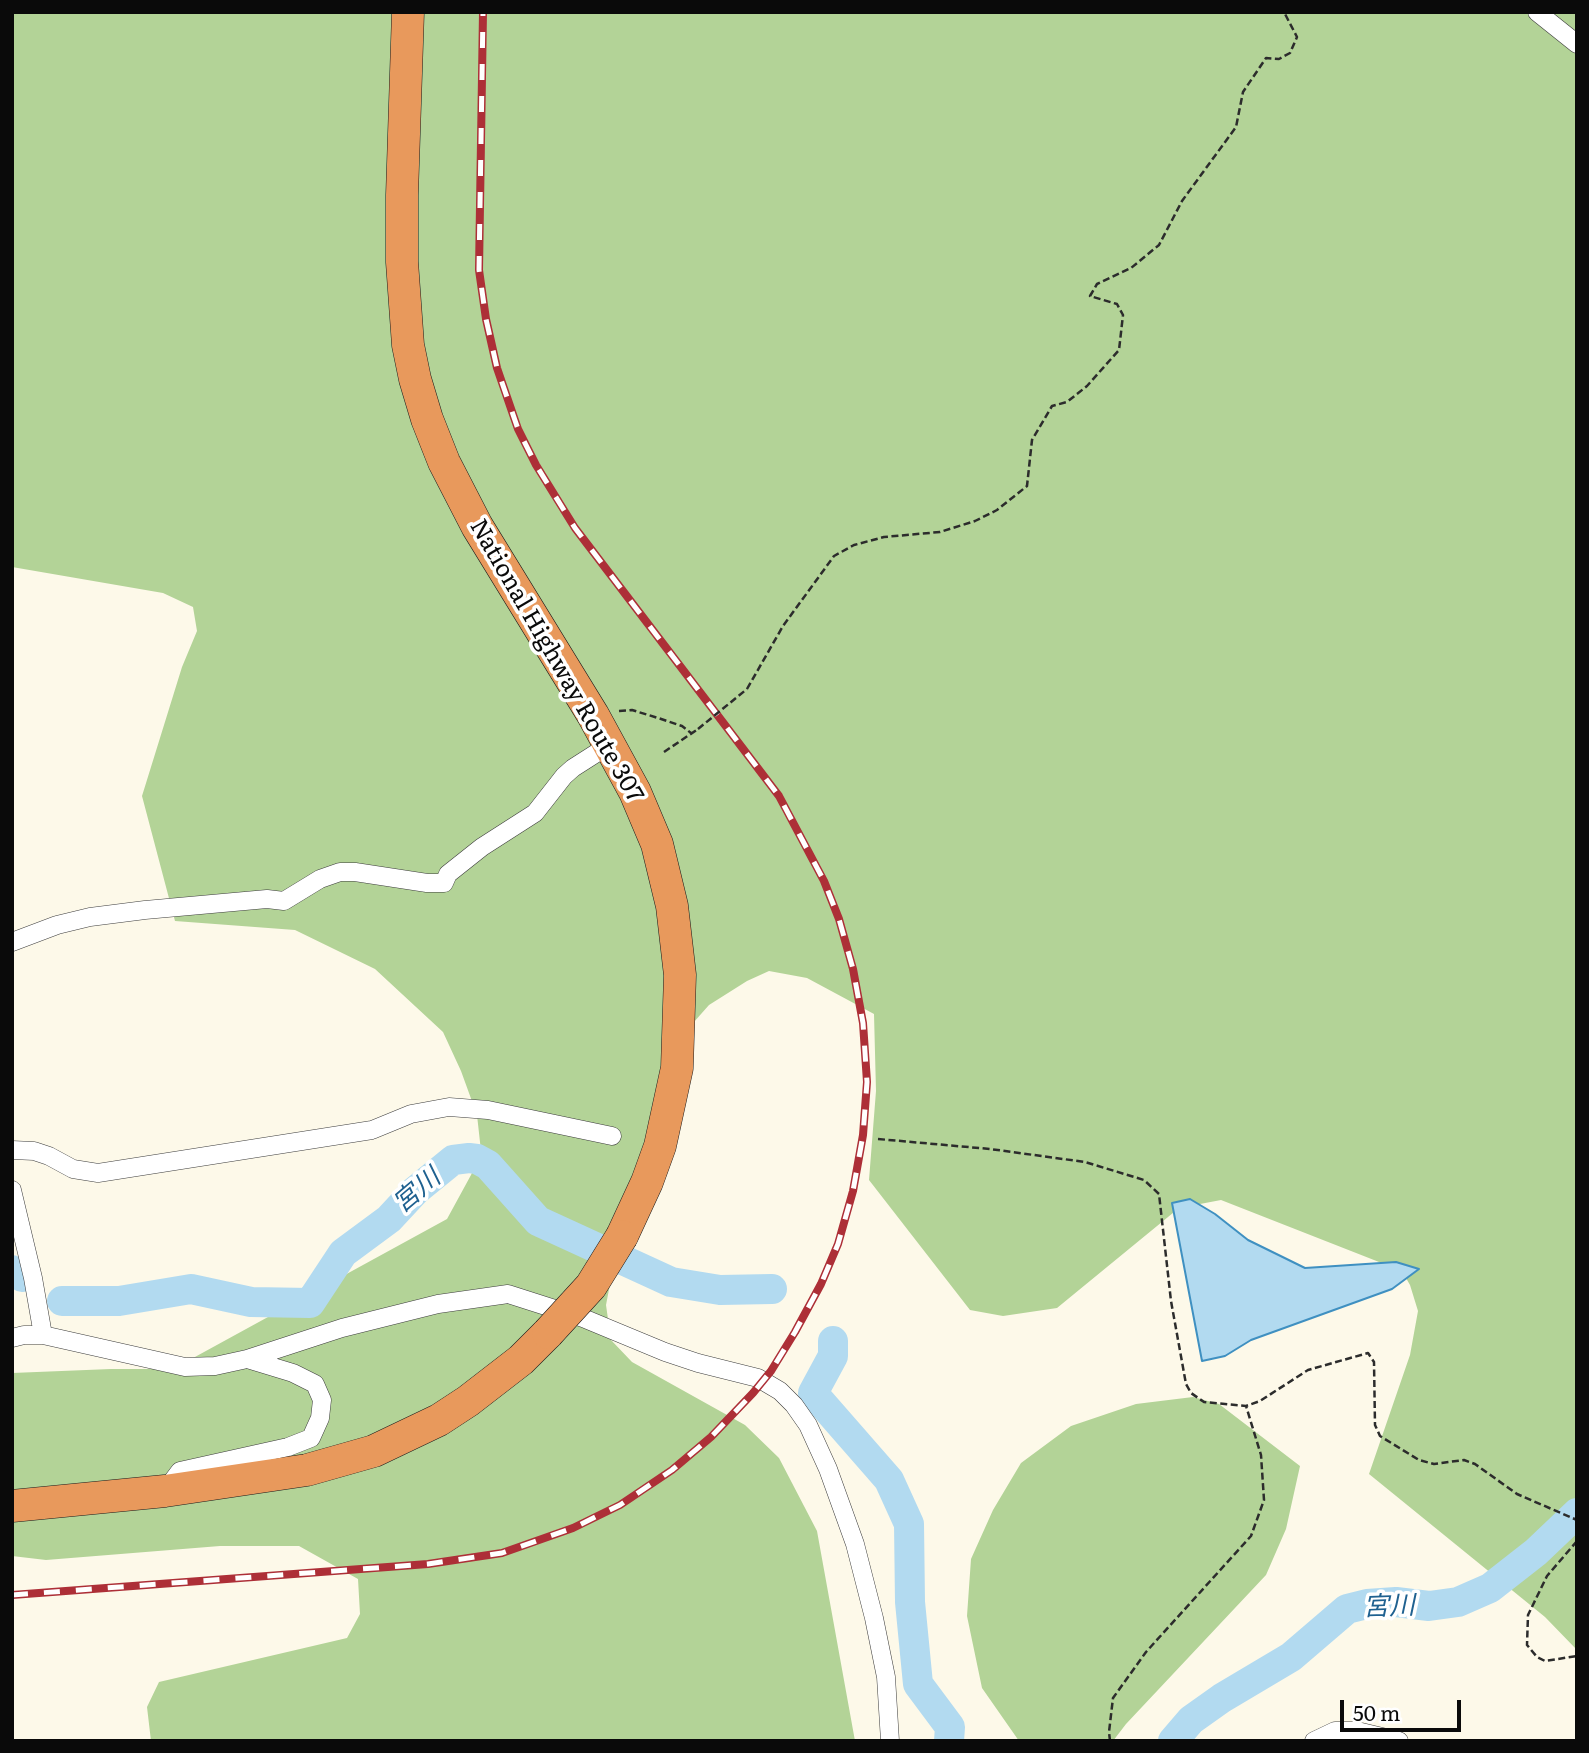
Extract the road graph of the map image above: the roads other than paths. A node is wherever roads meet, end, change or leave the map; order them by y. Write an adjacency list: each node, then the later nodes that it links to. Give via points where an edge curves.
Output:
1 (408, 12): 4 (highway, National Highway Route 307, via 402,262 415,379 444,461 477,526)
2 (1537, 12): 3 (street)
3 (1577, 44)
4 (609, 745): 5 (street, via 573,768 535,813 482,847 448,874 444,883 341,872 285,901 90,917); 12 (highway, National Highway Route 307, bridge, via 657,844 673,906 680,975 680,1039 671,1102 651,1170 622,1236 591,1286 548,1334 521,1360 439,1420 374,1451 307,1470)
5 (12, 942)
6 (611, 1136): 7 (street, via 488,1110 449,1107 411,1114 372,1130 98,1173 73,1169 34,1151)
7 (12, 1150)
8 (12, 1190): 9 (street)
9 (43, 1335): 10 (street); 11 (street, via 185,1367)
10 (12, 1338)
11 (247, 1359): 12 (street, via 315,1384 322,1400 312,1438 180,1471); 14 (street, via 295,1341 438,1304 508,1294 665,1352 747,1375 780,1391 808,1425 855,1544 886,1677)
12 (165, 1491): 13 (highway, National Highway Route 307)
13 (12, 1506)
14 (890, 1741)
15 (1314, 1741): 16 (street, via 1335,1731)
16 (1399, 1741)

